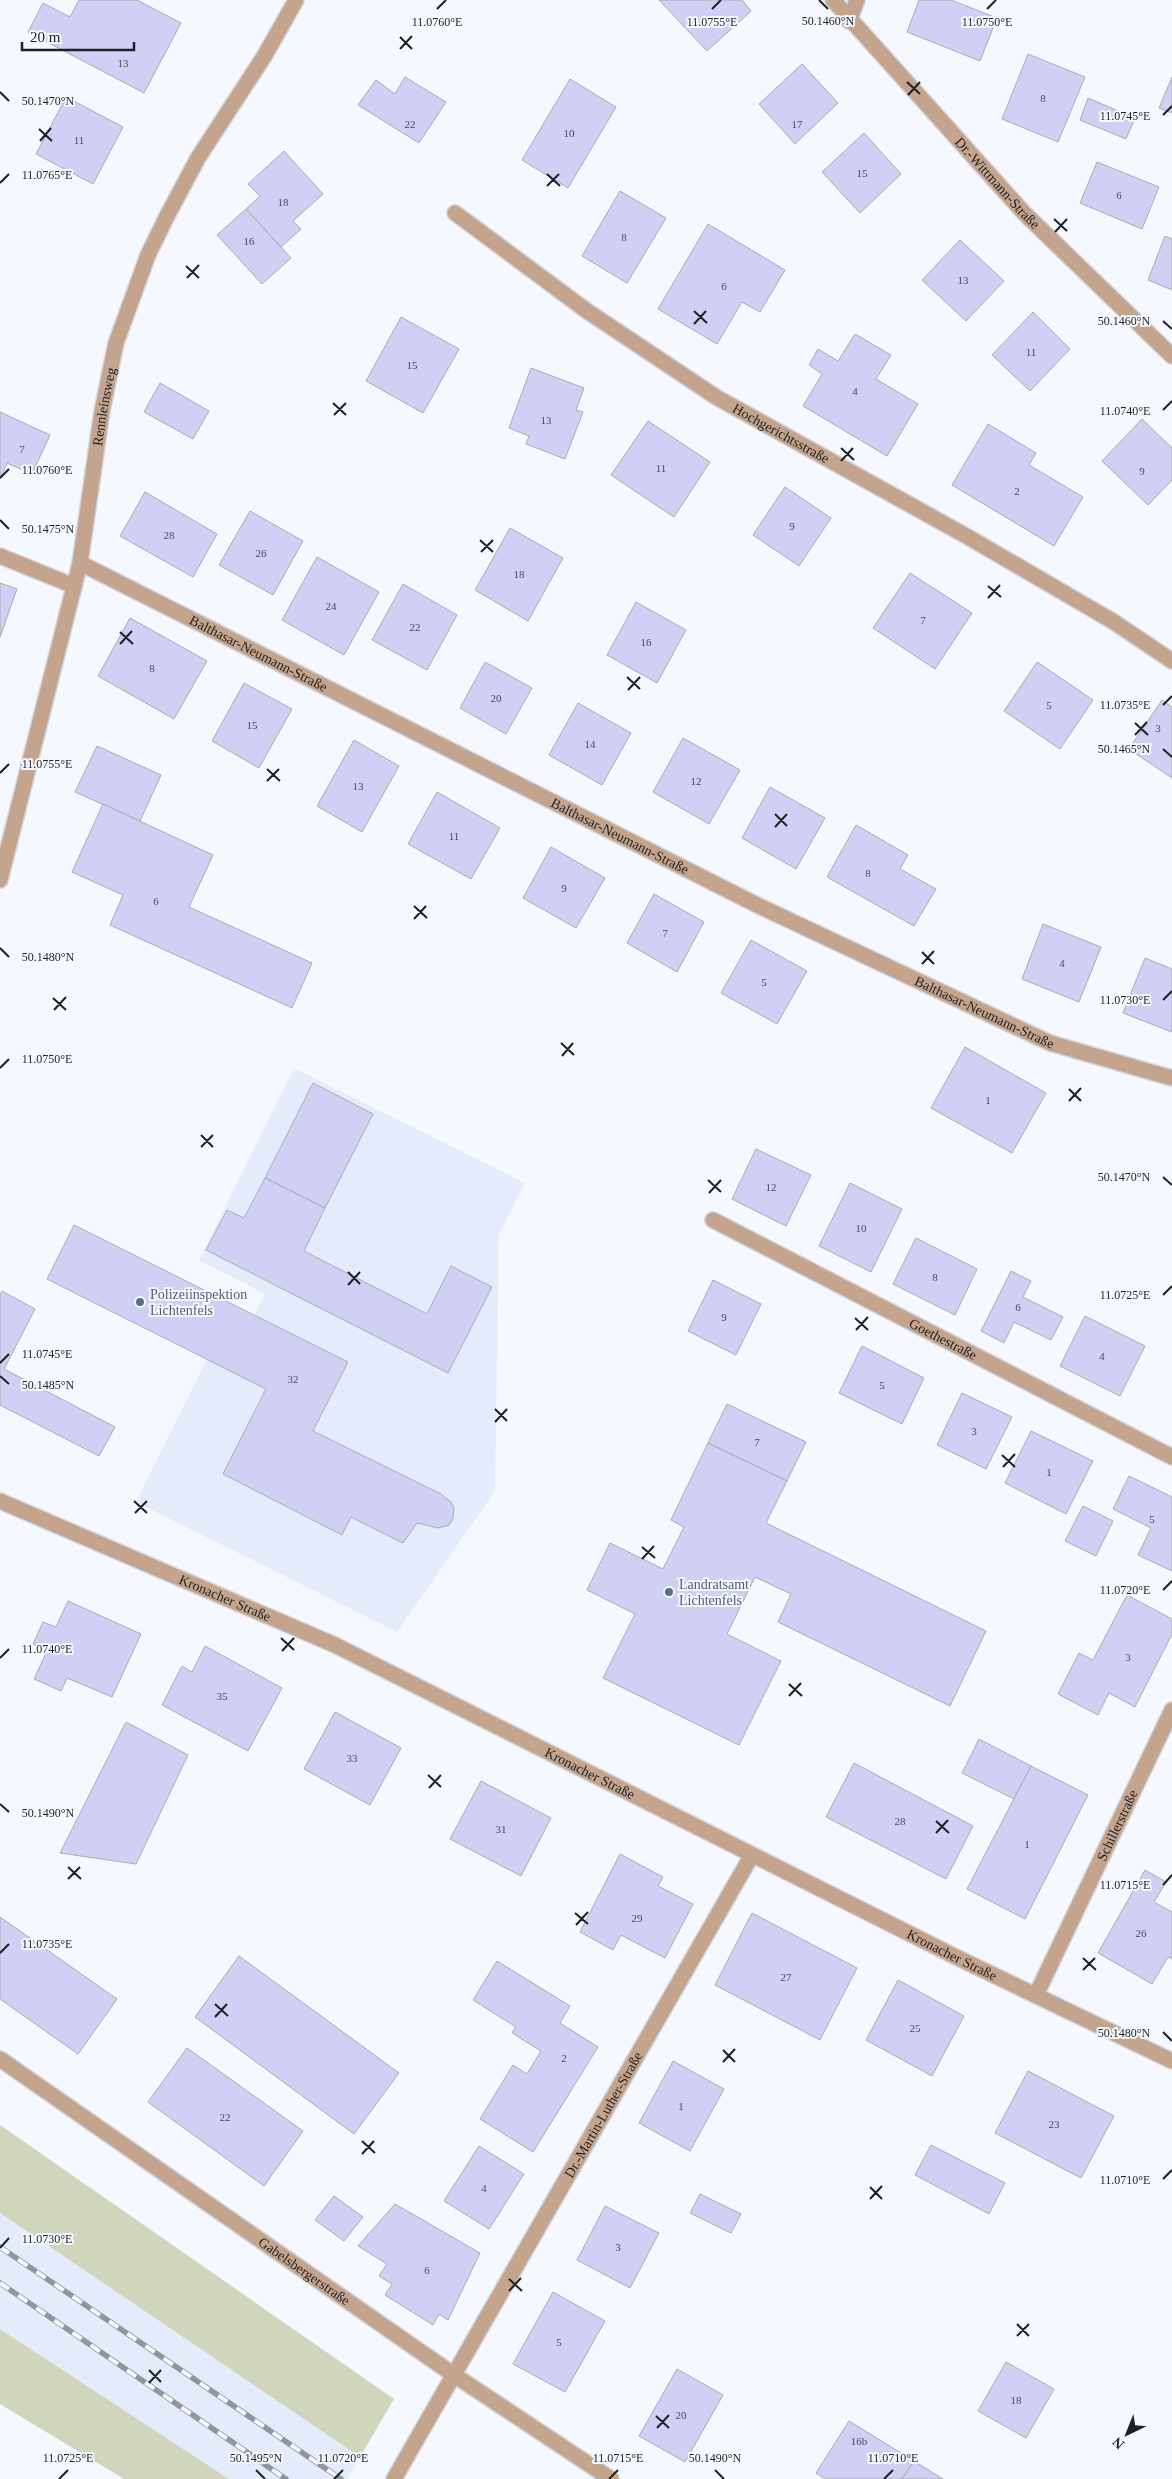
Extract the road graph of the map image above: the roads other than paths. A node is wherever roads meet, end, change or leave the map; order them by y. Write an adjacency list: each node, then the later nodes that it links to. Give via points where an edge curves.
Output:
1 (296, 0): 8 (street, Rennleinsweg, via 265,55 198,158 148,255 116,343 102,411)
2 (833, 0): 4 (street, Dr.-Wittmann-Straße)
3 (857, 0): 4 (street)
4 (849, 20): 6 (street, Dr.-Wittmann-Straße, via 1025,214)
5 (455, 213): 10 (street, Hochgerichtsstraße, via 587,311 716,396 977,542 1114,622)
6 (1172, 356)
7 (0, 556): 9 (street)
8 (80, 563): 9 (street, Rennleinsweg); 12 (street, Balthasar-Neumann-Straße, via 766,909 1050,1043)
9 (74, 586): 11 (street, Rennleinsweg)
10 (1172, 661)
11 (0, 880)
12 (1172, 1078)
13 (713, 1220): 14 (street, Goethestraße)
14 (1172, 1457)
15 (0, 1501): 17 (street, Kronacher Straße, via 335,1646)
16 (1172, 1710): 18 (street, Schillerstraße)
17 (752, 1855): 18 (street, Kronacher Straße); 21 (street, Dr.-Martin-Luther-Straße)
18 (1036, 1995): 20 (street, Kronacher Straße)
19 (0, 2059): 21 (street, Gabelsbergerstraße)
20 (1172, 2061)
21 (454, 2375): 22 (street, Dr.-Martin-Luther-Straße); 23 (street, Gabelsbergerstraße)
22 (394, 2479)
23 (611, 2479)

